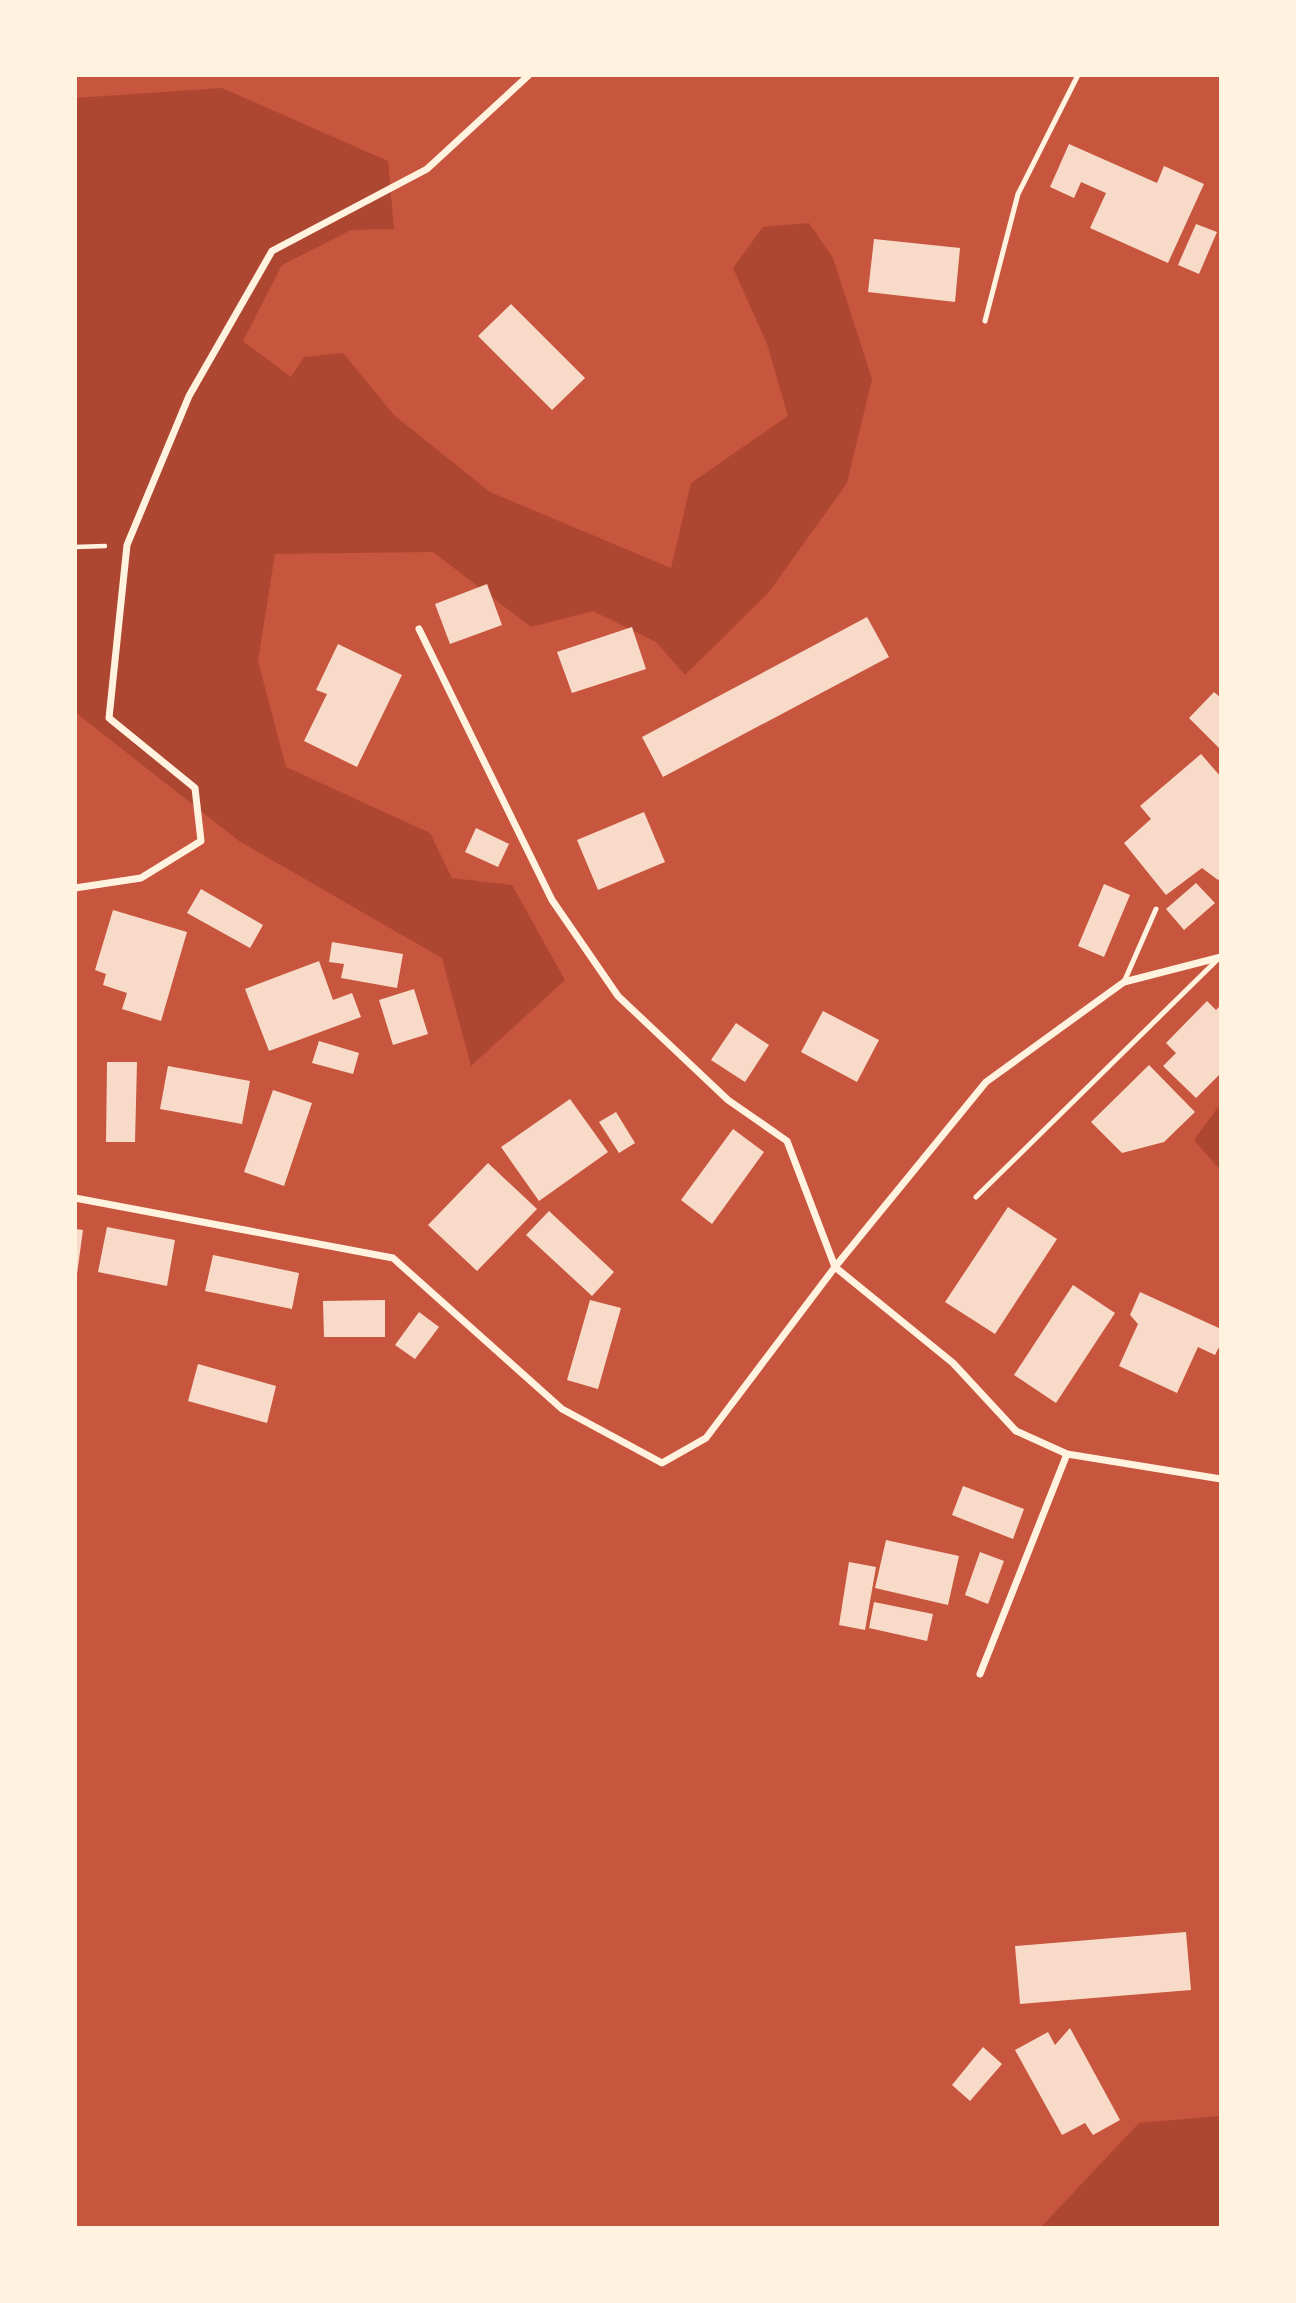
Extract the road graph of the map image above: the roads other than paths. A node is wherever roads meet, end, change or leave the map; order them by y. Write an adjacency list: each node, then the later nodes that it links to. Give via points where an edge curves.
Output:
1 (529, 75): 5 (street, via 428,170 272,251 196,384 127,545 109,718 195,788 201,841 141,878)
2 (1078, 75): 3 (lane, via 1018,194)
3 (985, 321)
4 (419, 629): 11 (street, via 552,900 618,996 728,1100 787,1141)
5 (75, 888)
6 (1156, 909): 8 (lane)
7 (1220, 957): 8 (street); 9 (lane)
8 (1124, 982): 11 (street, via 986,1082)
9 (976, 1196)
10 (75, 1198): 11 (street, via 393,1258 562,1409 662,1463 706,1438)
11 (835, 1267): 12 (street, via 953,1363 1016,1431)
12 (1067, 1454): 13 (street); 14 (street)
13 (1221, 1479)
14 (980, 1674)

